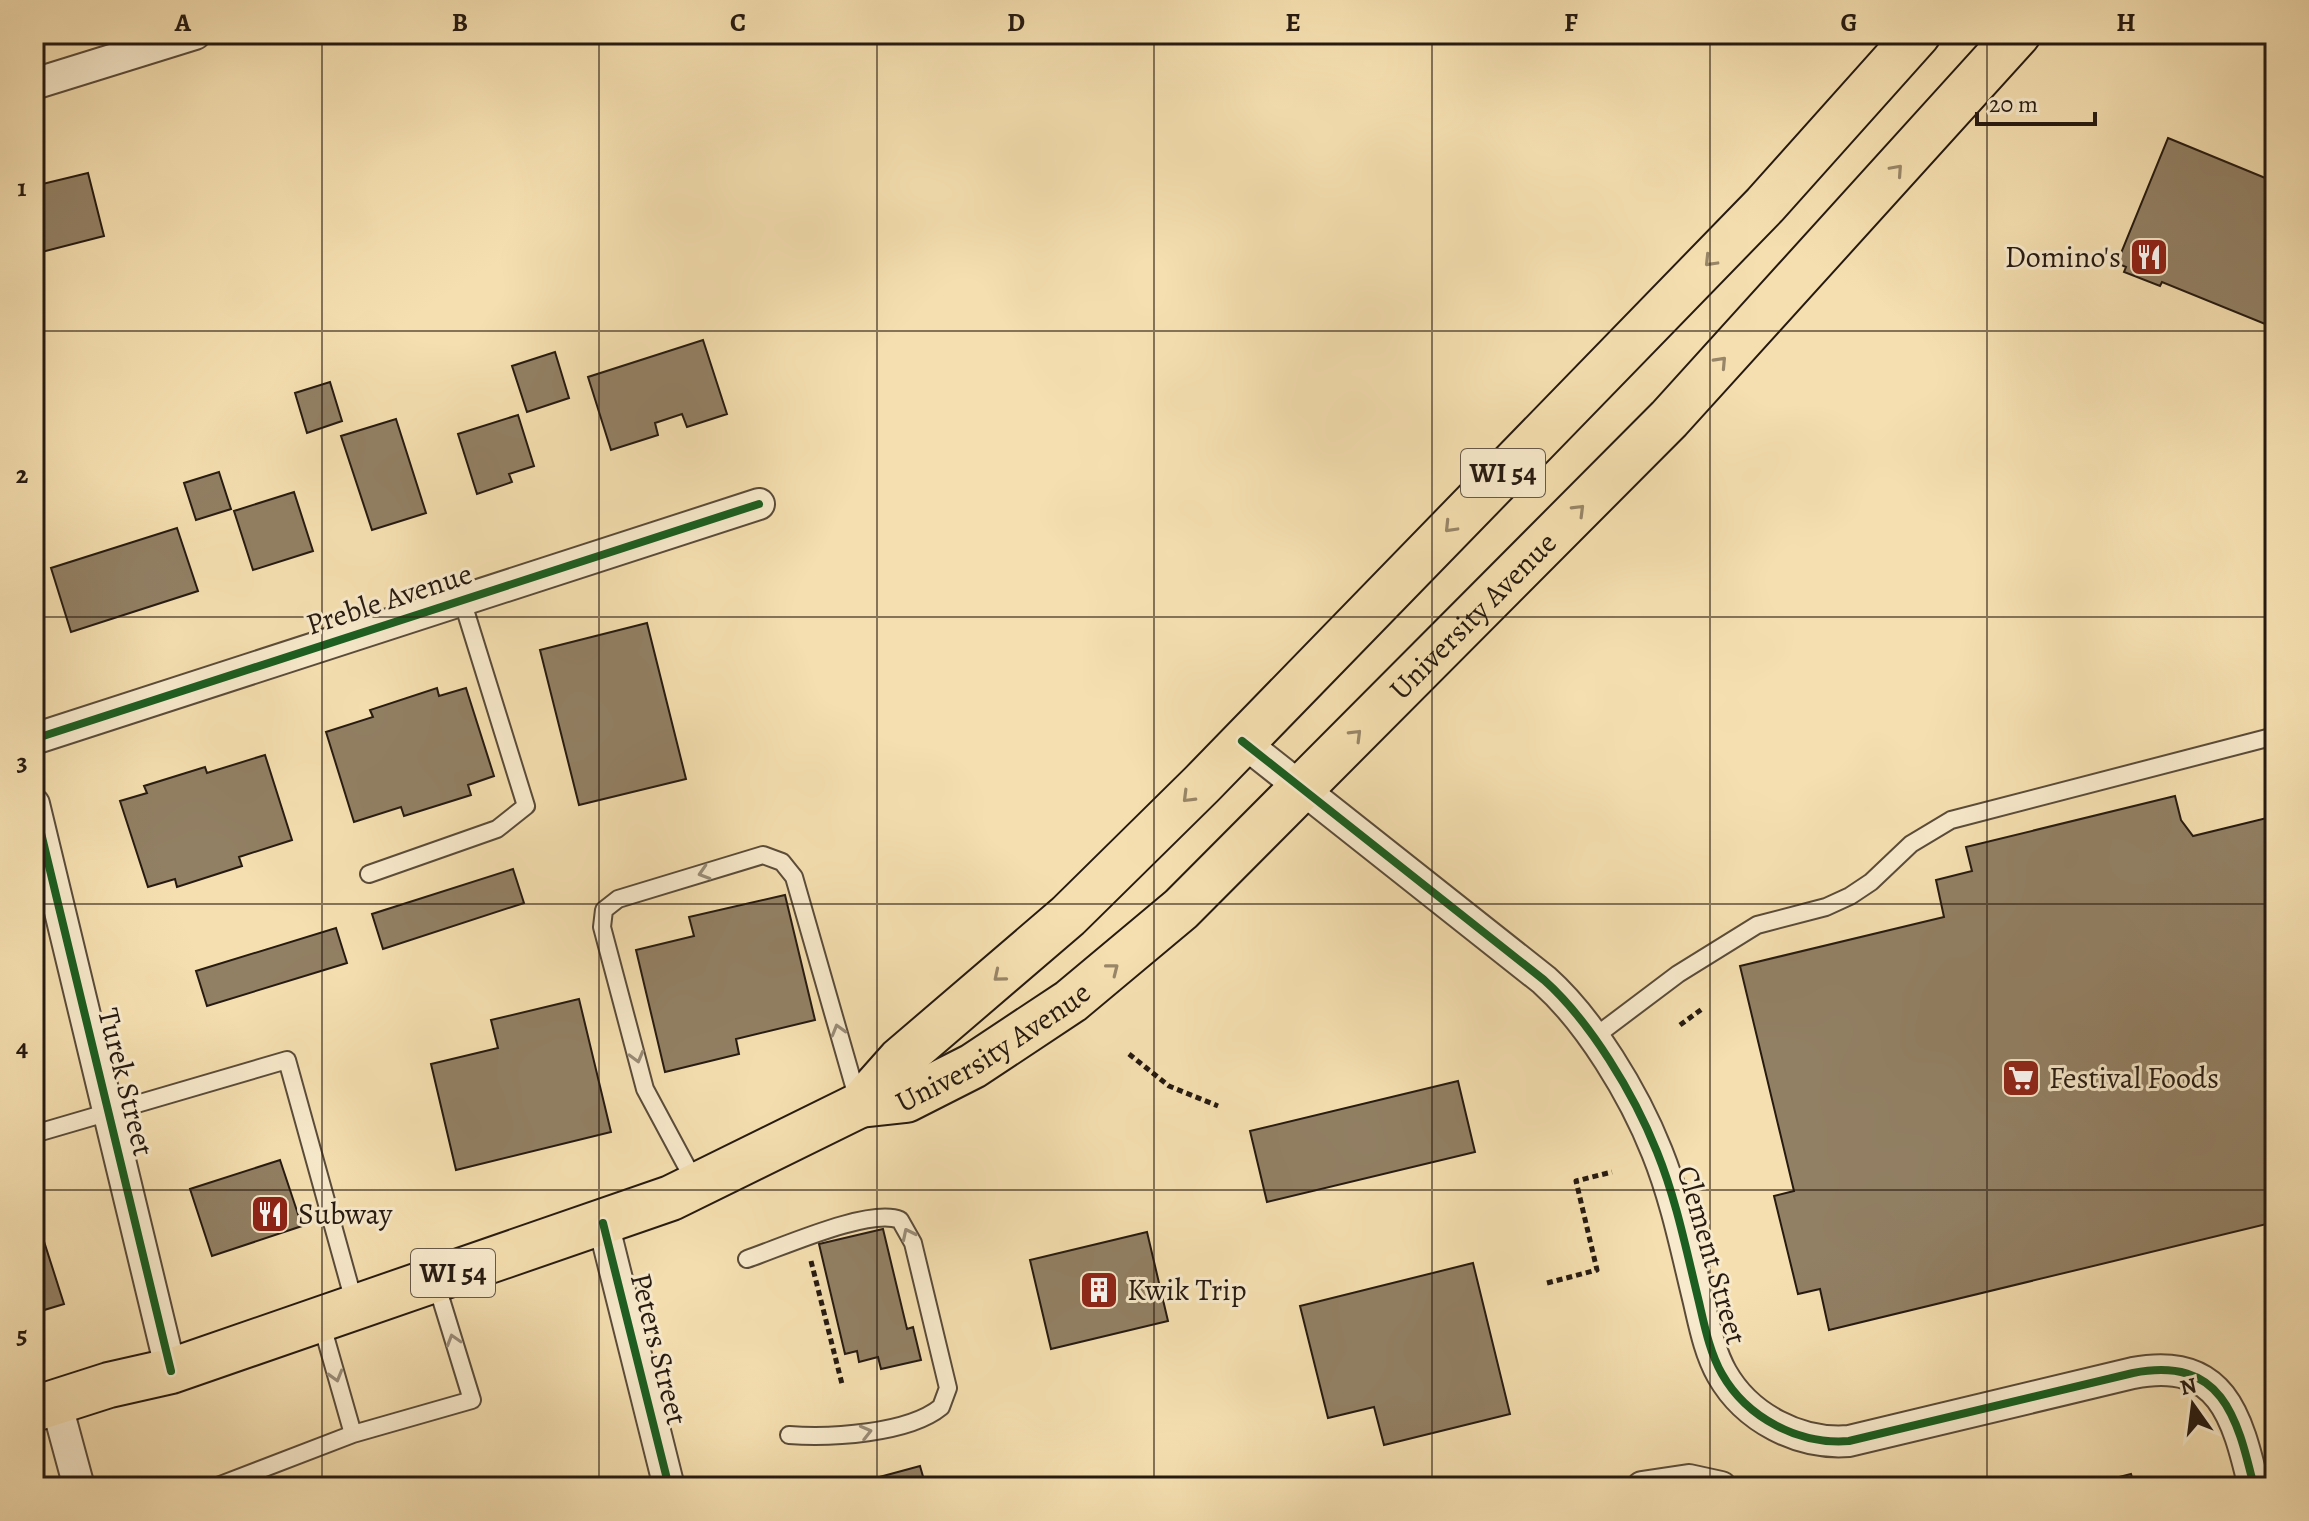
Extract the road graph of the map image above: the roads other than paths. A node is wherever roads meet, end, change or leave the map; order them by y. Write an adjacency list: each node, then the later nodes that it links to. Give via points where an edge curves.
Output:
1 (195, 34): 4 (street)
2 (1918, 34): 9 (main road, University Avenue / WI 54, one-way to 9, via 1765,205)
3 (2018, 34): 10 (main road, University Avenue / WI 54, one-way to 3, via 1669,419)
4 (34, 84)
5 (759, 504): 6 (street, Preble Avenue)
6 (462, 600): 8 (street, Preble Avenue); 12 (lane, via 526,806 497,829)
7 (2275, 736): 13 (lane, via 1951,820 1911,844 1850,896 1757,925 1678,974)
8 (34, 739)
9 (1242, 741): 10 (street, Clement Street); 14 (main road, University Avenue / WI 54, one-way to 14, via 1100,885 900,1060)
10 (1302, 790): 13 (street, Clement Street, via 1544,980); 14 (main road, University Avenue / WI 54, one-way to 10, via 895,1103 933,1089 1071,1001 1148,940)
11 (34, 804): 15 (street, Turek Street)
12 (369, 874)
13 (1593, 1038): 31 (street, Clement Street, via 1657,1150 1717,1363 1738,1397 1758,1414 1804,1437 1849,1441 2133,1373 2174,1370 2211,1386 2226,1402)
14 (860, 1105): 17 (main road, University Avenue / WI 54); 17 (lane, one-way to 17, via 794,877 782,862 763,855 618,899 604,910 602,927 645,1089)
15 (108, 1111): 16 (lane); 21 (lane, via 287,1060); 22 (street, Turek Street)
16 (34, 1134)
17 (698, 1186): 18 (main road, University Avenue / WI 54)
18 (603, 1223): 20 (main road, University Avenue / WI 54); 28 (street, Peters Street)
19 (747, 1259): 25 (lane, one-way to 19, via 855,1435 922,1417 941,1407 948,1388 913,1243 900,1220 886,1215 861,1221)
20 (435, 1279): 21 (main road, University Avenue / WI 54); 24 (lane, one-way to 20, via 472,1400)
21 (337, 1311): 22 (main road, University Avenue / WI 54); 24 (lane, one-way to 24)
22 (171, 1371): 23 (main road, University Avenue / WI 54)
23 (45, 1406): 26 (street)
24 (353, 1434): 27 (lane)
25 (789, 1435)
26 (79, 1487)
27 (215, 1487)
28 (669, 1487)
29 (1642, 1487): 30 (street, via 1689,1480)
30 (1721, 1487)
31 (2254, 1487)

